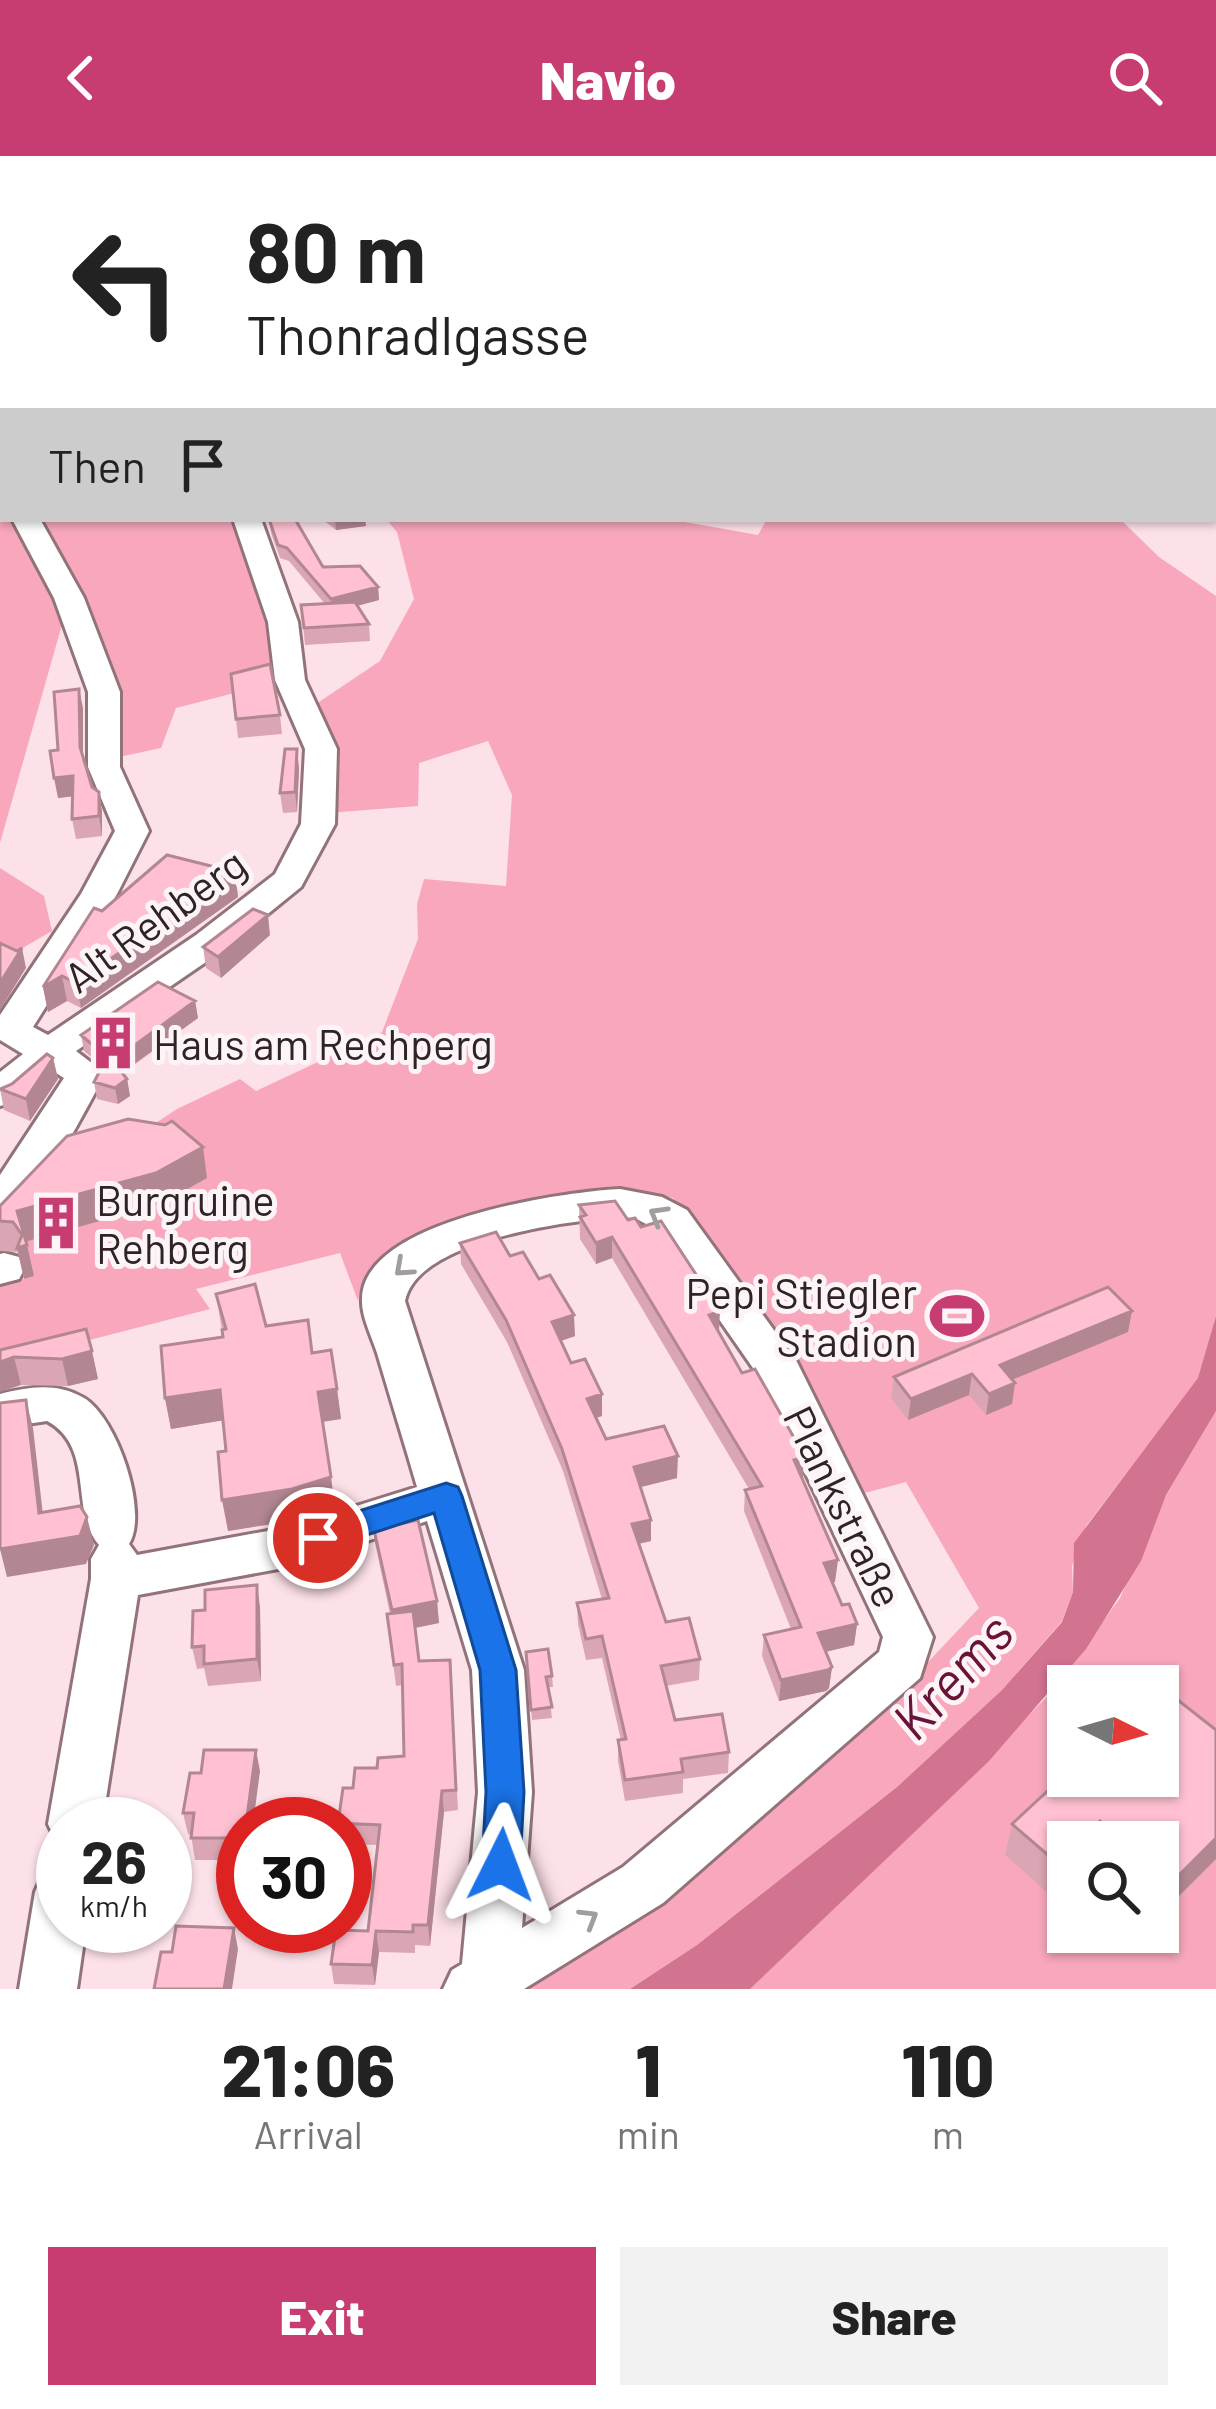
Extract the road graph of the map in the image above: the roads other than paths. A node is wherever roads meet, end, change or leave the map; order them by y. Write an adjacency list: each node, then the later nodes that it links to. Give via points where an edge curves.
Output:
1 (28, 522): 3 (street, via 69,598 104,692 104,767 132,831 18,1016 13,1031)
2 (248, 522): 3 (street, Alt Rehberg, via 273,587 300,711 321,749 318,824 289,880)
3 (50, 1052): 4 (street, Alt Rehberg); 5 (street, via 86,1075 82,1088 23,1178)
4 (0, 1093)
5 (0, 1198)
6 (0, 1411): 8 (street, via 34,1403 76,1417 97,1450)
7 (446, 1496): 8 (street, via 290,1547); 11 (street, via 498,1670 505,1792 499,1901); 11 (street, Plankstraße, one-way to 7, via 643,1885 902,1663 908,1637 781,1374 672,1220 648,1206 618,1202 508,1223 410,1258 389,1277 383,1301)
8 (115, 1556): 9 (street)
9 (79, 1797)
10 (54, 1953): 12 (street)
11 (480, 1984)
12 (48, 1989)

